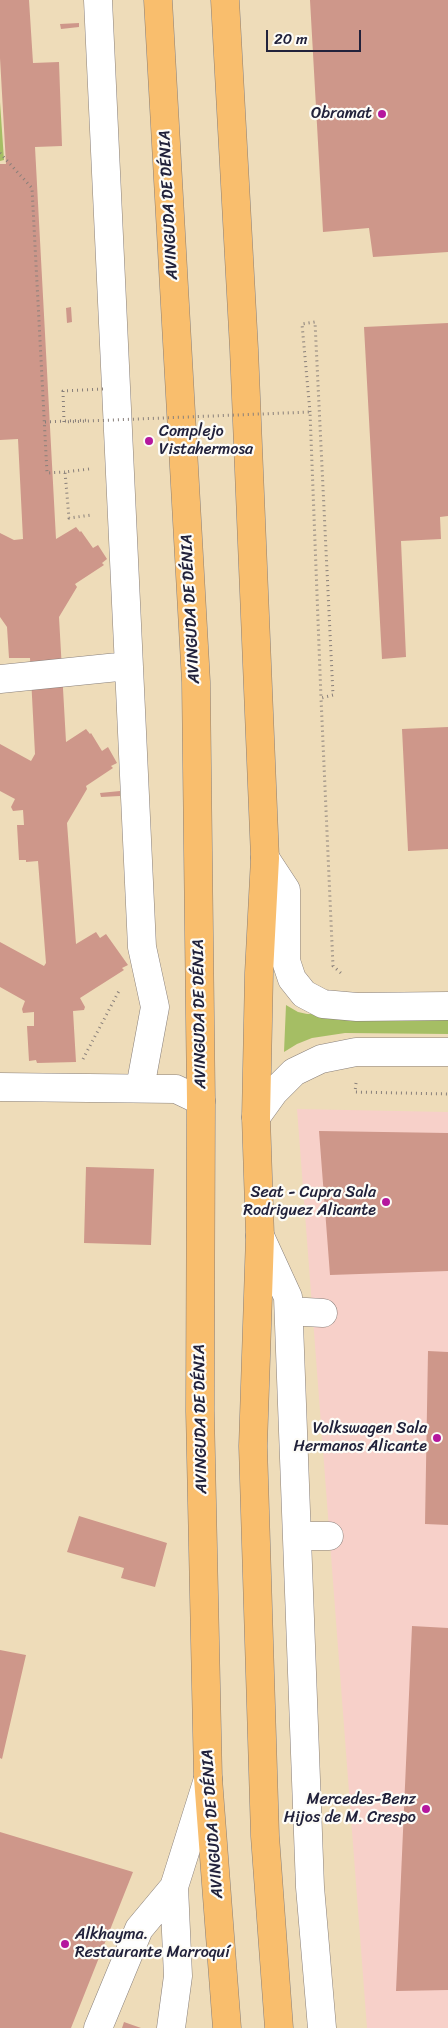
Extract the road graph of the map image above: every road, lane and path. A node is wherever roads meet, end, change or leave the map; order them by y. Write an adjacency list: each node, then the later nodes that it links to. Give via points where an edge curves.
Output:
1 (98, 0): 10 (street)
2 (158, 0): 21 (main road, AVINGUDA DE DÉNIA, via 196,682)
3 (225, 0): 13 (main road, via 244,349)
4 (0, 153): 8 (path, via 32,188)
5 (102, 389): 6 (path, bridge, via 63,391 64,422)
6 (310, 412): 12 (path, bridge); 12 (path, via 302,324 314,322 334,695)
7 (103, 419): 8 (path, bridge)
8 (45, 422): 9 (path, via 47,473)
9 (65, 472)
10 (128, 666): 11 (street); 18 (street, via 142,948 155,1006)
11 (0, 680)
12 (321, 698): 14 (path, via 332,966)
13 (265, 858): 15 (street, via 286,890 286,961 292,979 304,994 324,1004 357,1007); 22 (main road)
14 (345, 977)
15 (448, 1006)
16 (448, 1052): 22 (street, via 356,1052 320,1059 294,1072)
17 (0, 1087): 18 (street)
18 (140, 1088): 21 (street, via 176,1089)
19 (355, 1092): 20 (path)
20 (448, 1094)
21 (200, 1101): 28 (main road, AVINGUDA DE DÉNIA, via 200,1410)
22 (256, 1116): 23 (main road)
23 (260, 1236): 24 (street, via 288,1297); 33 (main road, via 253,1446 265,1836)
24 (288, 1311): 25 (street); 26 (street)
25 (323, 1312)
26 (297, 1536): 27 (street); 34 (street, via 310,1887)
27 (329, 1536)
28 (208, 1778): 29 (street); 32 (main road, AVINGUDA DE DÉNIA)
29 (174, 1887): 30 (street, via 139,1929); 31 (street, via 178,1976)
30 (98, 2028)
31 (171, 2028)
32 (227, 2028)
33 (279, 2028)
34 (322, 2028)

